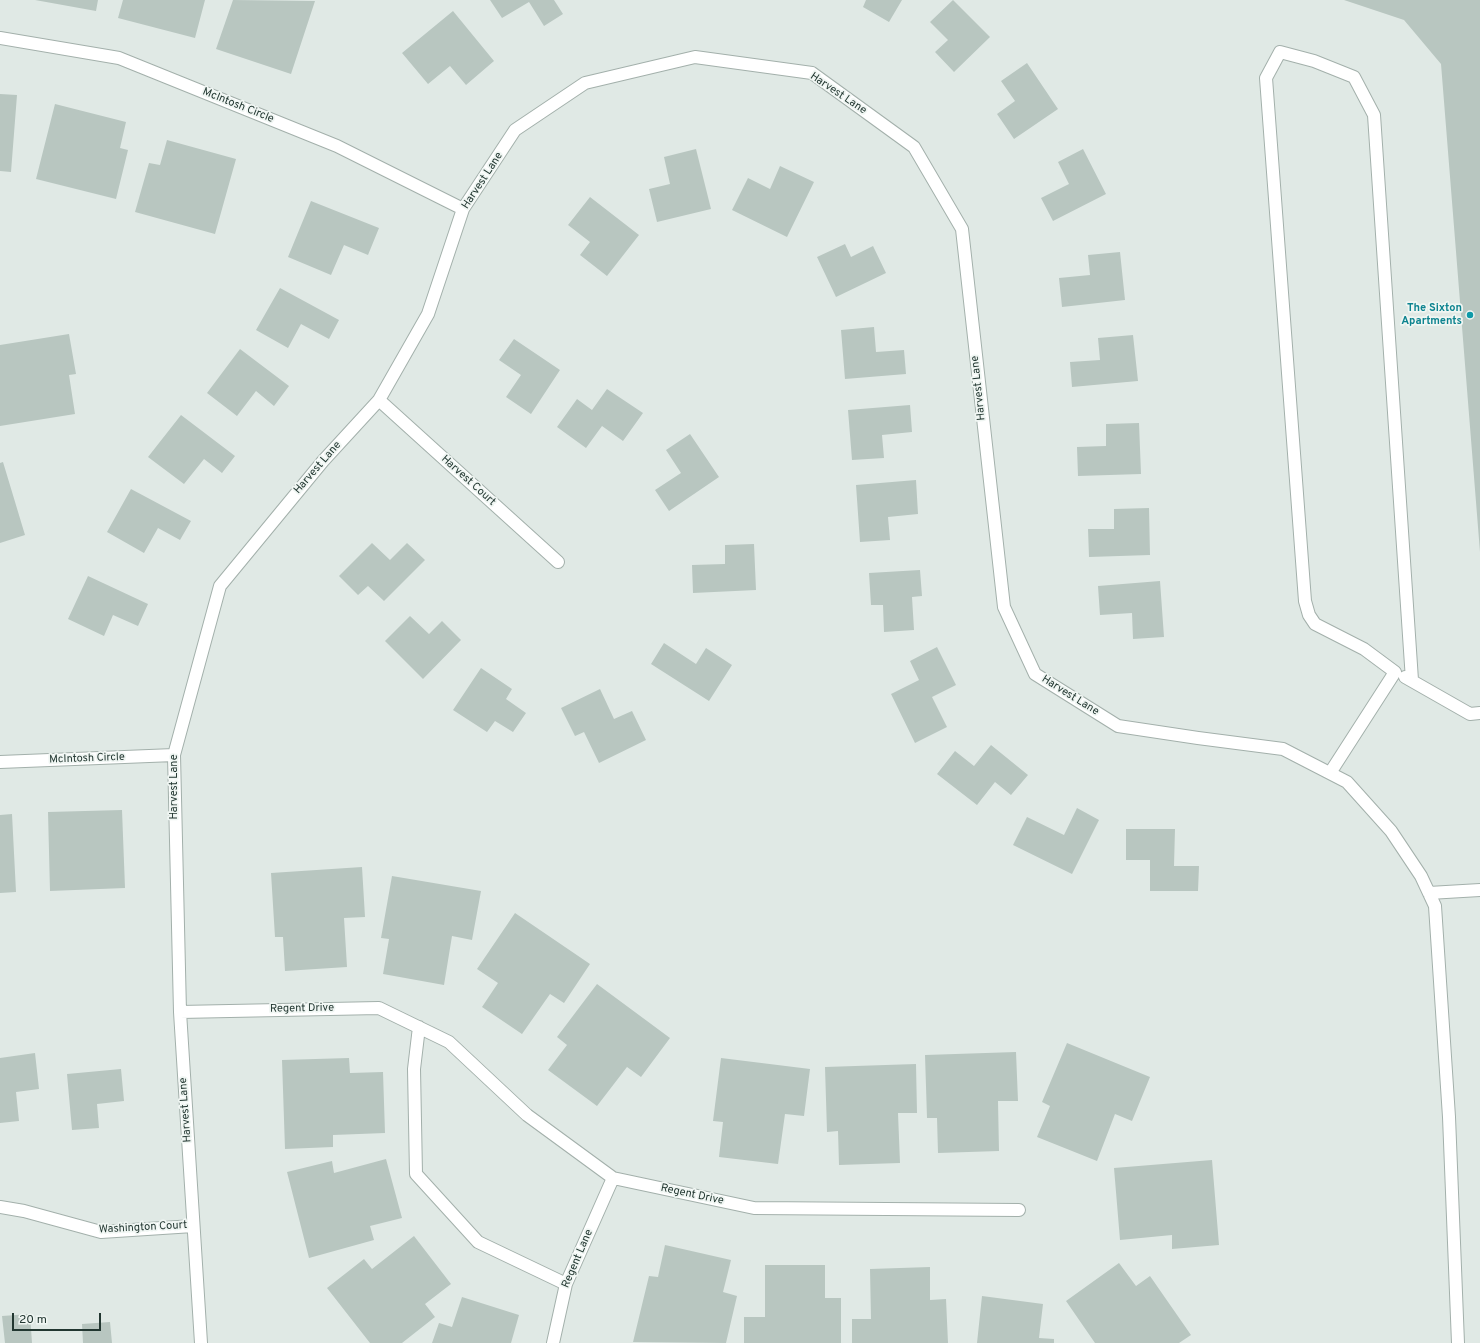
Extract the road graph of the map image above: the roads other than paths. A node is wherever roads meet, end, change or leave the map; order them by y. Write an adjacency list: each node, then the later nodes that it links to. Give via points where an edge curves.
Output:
1 (0, 38): 2 (street, McIntosh Circle, via 119,58 337,146)
2 (463, 209): 3 (street, Harvest Lane, via 428,314); 10 (street, Harvest Lane, via 515,130 585,83 695,57 812,73 914,147 962,229 1004,607 1036,674 1118,726 1283,749)
3 (379, 400): 4 (street, Harvest Court); 8 (street, Harvest Lane, via 323,461 220,586)
4 (558, 562)
5 (1395, 672): 6 (street); 6 (street, via 1364,649 1315,624 1305,601 1266,78 1280,52 1314,61 1354,78 1374,115); 10 (street)
6 (1412, 680): 7 (street, via 1470,714)
7 (1480, 713)
8 (174, 755): 9 (street, McIntosh Circle); 13 (street, Harvest Lane)
9 (0, 762)
10 (1330, 773): 12 (street, Harvest Lane, via 1347,782 1391,831 1421,876)
11 (1480, 890): 12 (street)
12 (1429, 894): 22 (street, Harvest Lane, via 1435,906 1449,1117)
13 (180, 1012): 14 (street, Regent Drive, via 380,1008); 18 (street, Harvest Lane)
14 (419, 1027): 15 (street, Regent Drive, via 449,1042 527,1115); 19 (street, via 414,1069 416,1174 478,1242)
15 (613, 1178): 17 (street, Regent Drive, via 754,1208); 19 (street, Regent Lane)
16 (0, 1207): 18 (street, Washington Court, via 101,1232)
17 (1018, 1210)
18 (193, 1226): 20 (street, Harvest Lane)
19 (566, 1284): 21 (street, Regent Lane)
20 (201, 1343)
21 (553, 1343)
22 (1458, 1343)

